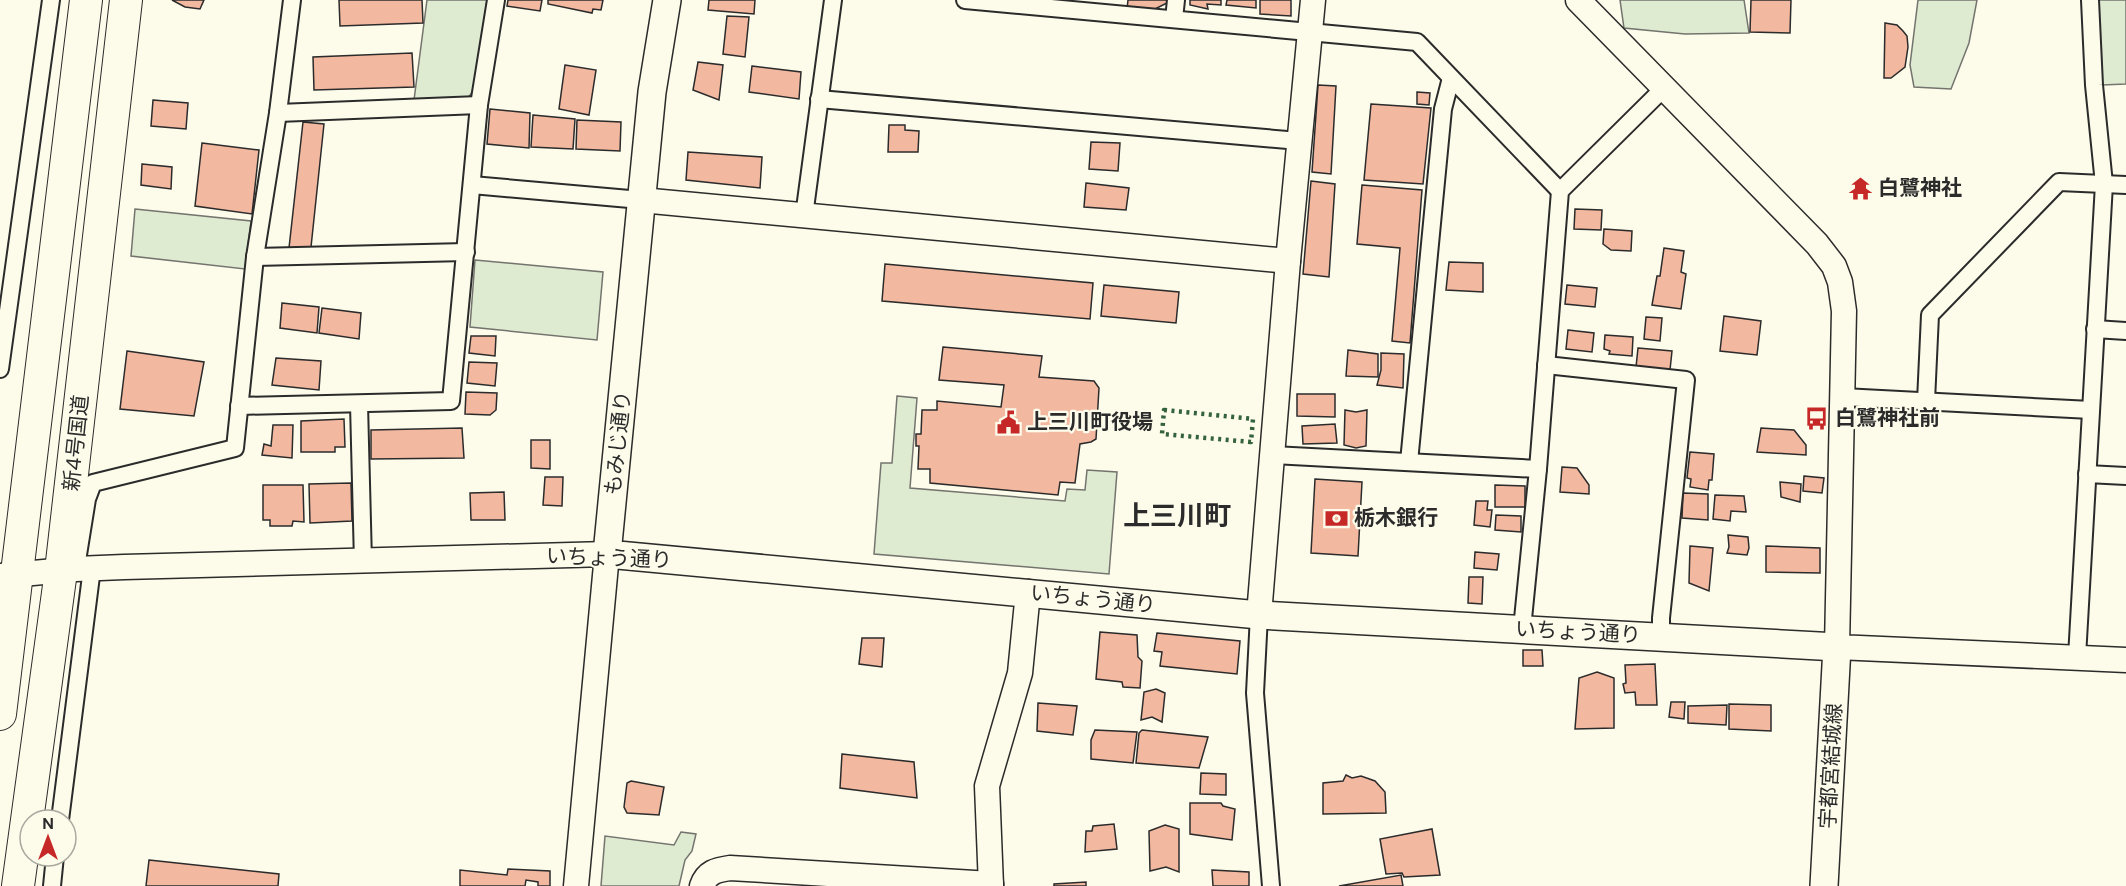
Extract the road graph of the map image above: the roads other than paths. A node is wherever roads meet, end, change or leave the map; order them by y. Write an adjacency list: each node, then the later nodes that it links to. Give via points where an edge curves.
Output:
1 (51, 0): 30 (street)
2 (86, 0): 48 (highway, 新4号国道)
3 (126, 0): 47 (highway, 新4号国道)
4 (291, 0): 19 (street)
5 (496, 0): 18 (street)
6 (667, 0): 25 (main road, もみじ通り, via 652,92)
7 (833, 0): 17 (street)
8 (967, 0): 13 (street)
9 (1176, 0): 13 (street)
10 (1313, 0): 14 (street)
11 (1578, 0): 16 (street)
12 (2090, 0): 21 (street)
13 (1174, 19): 14 (street)
14 (1310, 33): 15 (street, via 1417,42); 20 (street)
15 (1451, 78): 24 (street); 41 (street, via 1443,110)
16 (1664, 88): 24 (street); 35 (street, via 1818,244 1834,266 1844,311)
17 (819, 99): 20 (street); 26 (street)
18 (479, 105): 19 (street); 22 (street)
19 (278, 113): 28 (street)
20 (1299, 141): 29 (street)
21 (2104, 184): 23 (street); 31 (street); 36 (street, via 2059,182 1930,315)
22 (472, 185): 25 (street); 27 (street)
23 (2126, 185)
24 (1560, 191): 33 (street)
25 (641, 200): 26 (street); 45 (main road, もみじ通り)
26 (804, 216): 29 (street)
27 (466, 252): 28 (street); 37 (street, via 451,401)
28 (255, 257): 38 (street)
29 (1288, 261): 40 (street)
30 (4, 302): 34 (street)
31 (2096, 329): 32 (street); 39 (street)
32 (2126, 331)
33 (1546, 365): 42 (street); 52 (street, via 1686,380)
34 (0, 369)
35 (1843, 397): 36 (street); 53 (street)
36 (1926, 401): 39 (street)
37 (359, 404): 38 (street); 46 (street)
38 (239, 406): 47 (street, via 235,448 93,483)
39 (2091, 410): 43 (street)
40 (1273, 455): 41 (street); 50 (street)
41 (1409, 462): 42 (street)
42 (1538, 469): 51 (street)
43 (2087, 474): 44 (street); 54 (street)
44 (2126, 476)
45 (607, 554): 46 (street, いちょう通り); 49 (main road, いちょう通り); 62 (street, もみじ通り)
46 (363, 562): 47 (street, いちょう通り)
47 (76, 569): 48 (street, いちょう通り); 57 (street); 60 (highway, 新4号国道)
48 (9, 575): 56 (highway, 新4号国道)
49 (1028, 592): 50 (main road, いちょう通り); 59 (street, via 1020,673 987,786)
50 (1259, 615): 51 (main road, いちょう通り); 64 (street, via 1255,693)
51 (1522, 629): 52 (main road, いちょう通り)
52 (1661, 636): 53 (main road, いちょう通り)
53 (1837, 647): 54 (street, いちょう通り); 65 (main road, 宇都宮結城線)
54 (2077, 657): 55 (street, いちょう通り)
55 (2126, 660)
56 (0, 714)
57 (61, 808)
58 (54, 868): 61 (street)
59 (991, 885): 63 (street, via 730,868 713,871)
60 (18, 886)
61 (52, 886)
62 (576, 886)
63 (702, 886)
64 (1270, 886)
65 (1824, 886)

